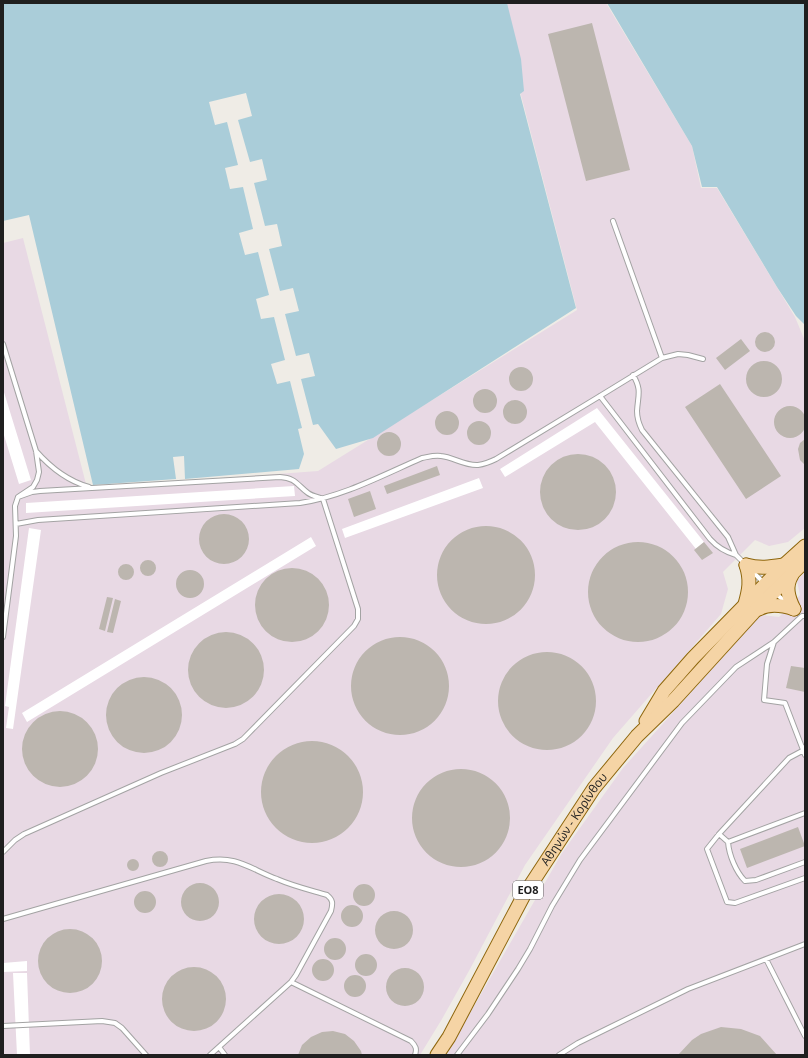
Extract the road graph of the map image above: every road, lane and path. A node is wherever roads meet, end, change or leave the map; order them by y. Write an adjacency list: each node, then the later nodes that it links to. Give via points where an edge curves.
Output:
1 (613, 222): 3 (lane)
2 (3, 344): 7 (lane)
3 (662, 358): 4 (lane, via 678,354); 5 (lane)
4 (703, 359)
5 (633, 375): 6 (lane); 13 (lane, via 639,386 637,412 642,430 728,537)
6 (600, 396): 10 (lane, via 486,464 476,466 442,456 422,458); 13 (lane, via 710,539 717,547)
7 (36, 450): 8 (lane, via 59,473 84,486); 9 (lane, via 39,472 37,480)
8 (97, 488): 9 (lane, via 36,491); 10 (lane, via 280,477 289,478 308,494)
9 (18, 498): 11 (lane, via 15,506)
10 (323, 498): 11 (lane, via 300,503 38,520); 26 (lane, via 358,609 358,619 354,626 243,739 24,834)
11 (16, 524): 20 (lane)
12 (805, 546): 16 (main road, Αθηνών - Κορίνθου / ΕΟ8)
13 (736, 555): 15 (lane)
14 (805, 561): 16 (main road, Αθηνών - Κορίνθου / ΕΟ8)
15 (746, 565): 16 (main road, via 755,568); 17 (lane); 18 (main road, via 750,583)
16 (788, 569): 17 (main road, Αθηνών - Κορίνθου / ΕΟ8); 19 (main road, via 790,600)
17 (770, 588): 18 (main road, Αθηνών - Κορίνθου / ΕΟ8); 19 (lane)
18 (749, 609): 19 (main road, via 784,606); 40 (main road, Αθηνών - Κορίνθου / ΕΟ8, via 693,658 664,691 636,736 594,788 524,895)
19 (802, 615): 21 (lane)
20 (3, 637)
21 (774, 642): 22 (lane, via 767,664 764,700 785,703); 41 (lane, via 736,667 682,723 580,860 518,969)
22 (805, 751): 24 (lane, via 790,758)
23 (805, 813): 25 (lane)
24 (719, 834): 25 (lane); 28 (lane, via 707,849 727,902 735,903)
25 (728, 842): 27 (lane, via 728,849 739,875 745,881 756,880)
26 (3, 852)
27 (805, 862)
28 (805, 878)
29 (3, 920): 32 (lane, via 206,861 231,860 275,879 327,895 331,899 331,910)
30 (805, 944): 31 (lane)
31 (766, 959): 34 (lane); 42 (lane, via 688,989 578,1043)
32 (291, 982): 35 (lane); 39 (lane, via 411,1041 417,1050)
33 (3, 1026): 36 (lane, via 102,1021 115,1023)
34 (805, 1036)
35 (219, 1047): 37 (lane); 38 (lane)
36 (146, 1055)
37 (210, 1055)
38 (226, 1055)
39 (415, 1055)
40 (438, 1055)
41 (457, 1055)
42 (559, 1055)

